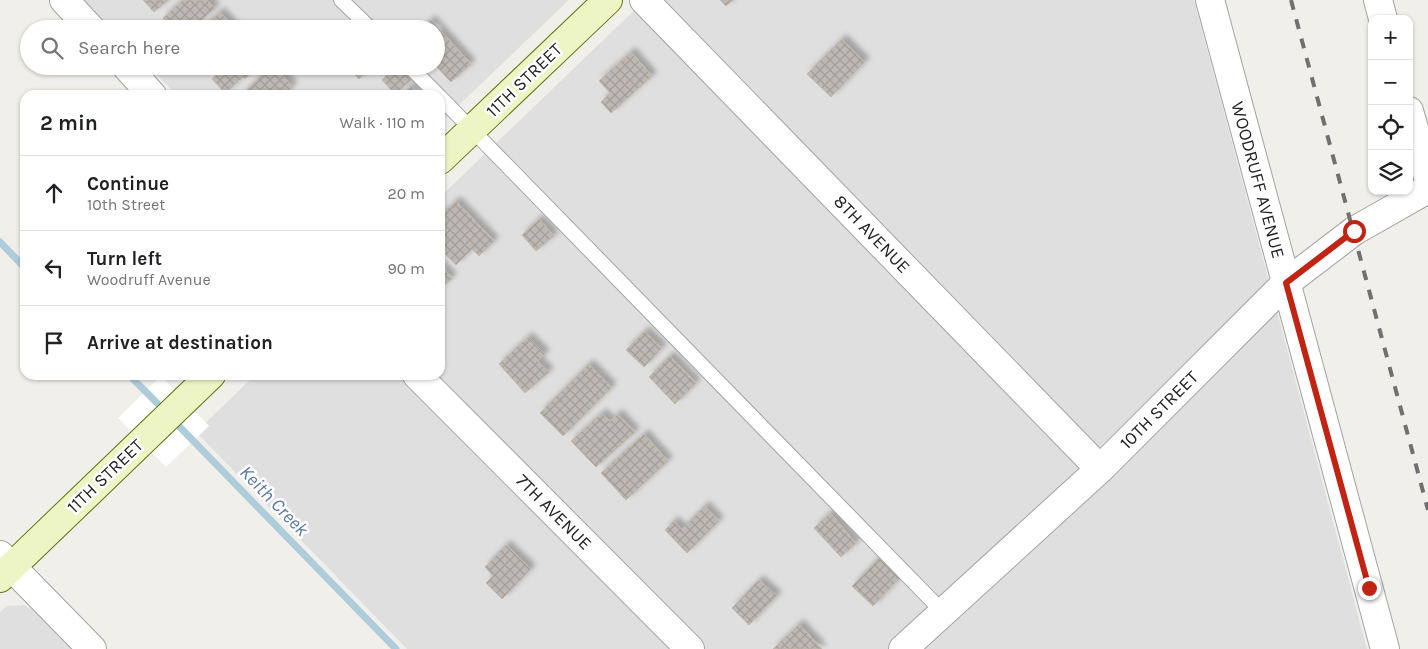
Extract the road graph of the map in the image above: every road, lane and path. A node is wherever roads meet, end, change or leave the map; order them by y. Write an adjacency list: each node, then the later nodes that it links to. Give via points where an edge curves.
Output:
1 (342, 0): 9 (lane)
2 (608, 0): 16 (main road, 11TH STREET)
3 (644, 0): 23 (street, 8TH AVENUE)
4 (1210, 0): 20 (street, WOODRUFF AVENUE)
5 (1378, 0): 7 (street)
6 (71, 2): 8 (street)
7 (1382, 15)
8 (84, 20)
9 (362, 20)
10 (134, 75): 12 (street)
11 (417, 75): 13 (lane)
12 (148, 90)
13 (433, 90)
14 (445, 102): 16 (lane)
15 (1413, 125): 18 (street)
16 (472, 129): 17 (main road, 11TH STREET); 25 (lane)
17 (445, 155)
18 (1428, 177)
19 (1428, 189): 20 (street, 10TH STREET, via 1354,231)
20 (1286, 283): 23 (street, 10TH STREET); 29 (street, WOODRUFF AVENUE)
21 (205, 380): 24 (main road, 11TH STREET)
22 (423, 380): 27 (street, 7TH AVENUE)
23 (1100, 468): 25 (street, 10TH STREET)
24 (4, 566): 26 (street)
25 (943, 612): 28 (street, 10TH STREET)
26 (92, 649)
27 (690, 649)
28 (903, 649)
29 (1384, 649)

